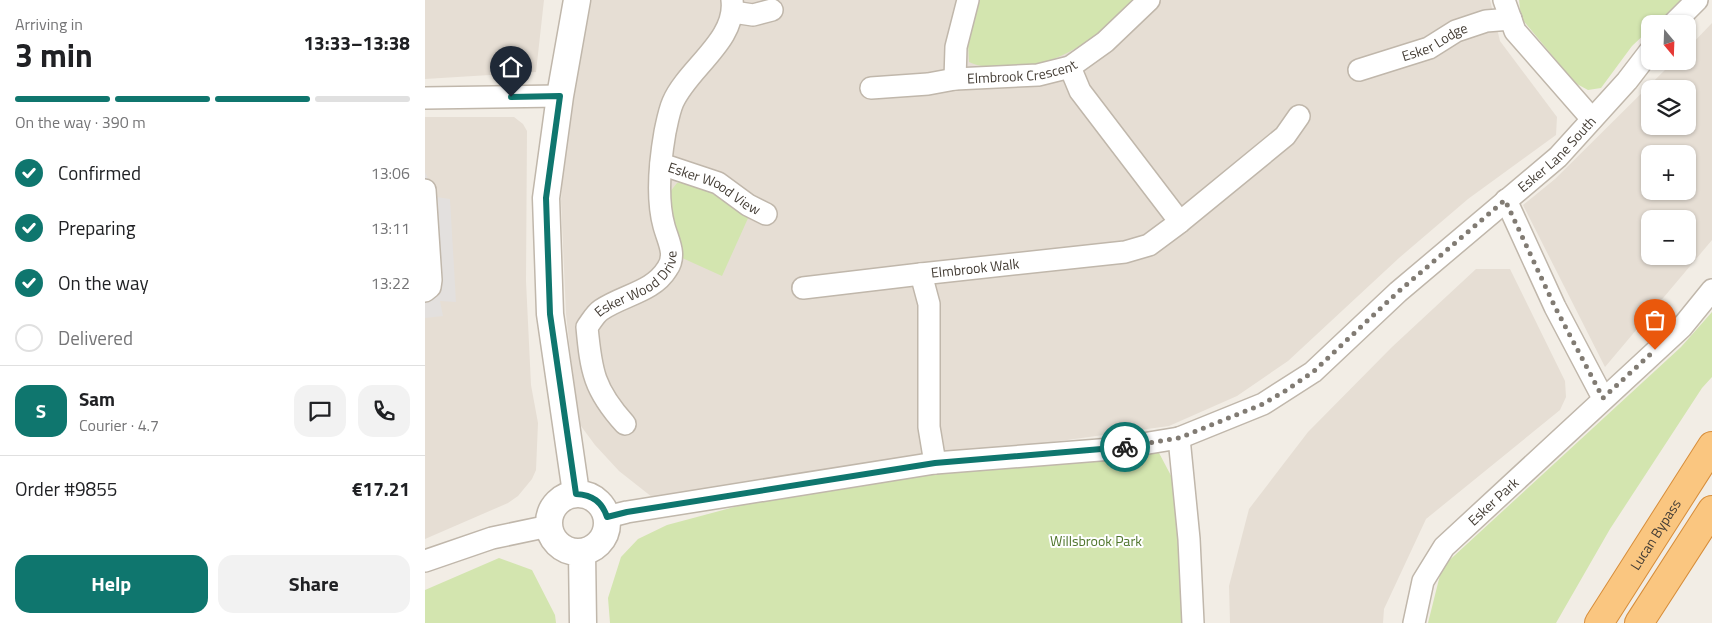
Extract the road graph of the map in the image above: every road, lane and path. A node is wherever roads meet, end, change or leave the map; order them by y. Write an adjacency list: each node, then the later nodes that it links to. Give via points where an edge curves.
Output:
1 (577, 0): 14 (street)
2 (968, 0): 12 (street, via 956,47)
3 (1149, 0): 10 (street, Elmbrook Crescent, via 1105,42)
4 (1697, 0): 8 (street)
5 (732, 6): 7 (street, via 753,15); 18 (street, Esker Wood Drive, via 721,38 673,102)
6 (1507, 9): 11 (street, Esker Lodge, via 1486,22 1456,31 1429,48); 17 (street, Esker Lodge, via 1515,31)
7 (772, 10)
8 (1682, 15)
9 (1641, 63): 17 (street, Esker Lane South)
10 (1070, 67): 12 (street, Elmbrook Crescent, via 1038,75); 22 (street, via 1080,91)
11 (1359, 70)
12 (955, 79): 13 (street, Elmbrook Crescent)
13 (871, 88)
14 (560, 96): 15 (street); 32 (street, via 546,198 550,314)
15 (425, 98)
16 (1299, 116): 22 (street, Elmbrook Walk, via 1285,136)
17 (1592, 119): 20 (street, Esker Lane South, via 1558,157)
18 (661, 164): 21 (street, Esker Wood View, via 718,183 747,205); 28 (street, Esker Wood Drive, via 663,224 673,253 668,268 654,285 599,311 587,327 590,368 600,392)
19 (425, 190): 26 (street, via 431,280)
20 (1505, 200): 27 (street, via 1555,307); 29 (street, Esker Lane South, via 1398,292 1313,372 1263,404)
21 (766, 214)
22 (1180, 222): 23 (street, Elmbrook Walk, via 1149,245 1125,252)
23 (921, 274): 24 (street); 31 (street, Elmbrook Walk, via 929,304 929,427)
24 (803, 288)
25 (1712, 290): 27 (street, Esker Park, via 1682,327)
26 (425, 291)
27 (1603, 398): 40 (street, Esker Park, via 1444,547 1423,581)
28 (625, 424)
29 (1179, 438): 31 (street, Esker Lane South, via 1112,449); 39 (street)
30 (1712, 446): 41 (highway, Lucan Bypass)
31 (935, 463): 34 (street, Esker Lane South)
32 (576, 494): 34 (street, via 585,494 600,502); 35 (street, via 554,506)
33 (1712, 510): 42 (highway)
34 (607, 517): 36 (street, via 608,527 599,544)
35 (549, 526): 36 (street, via 555,541 563,548); 37 (street, via 492,538)
36 (581, 552): 38 (street)
37 (425, 561)
38 (583, 623)
39 (1193, 623)
40 (1414, 623)
41 (1599, 623)
42 (1639, 623)

